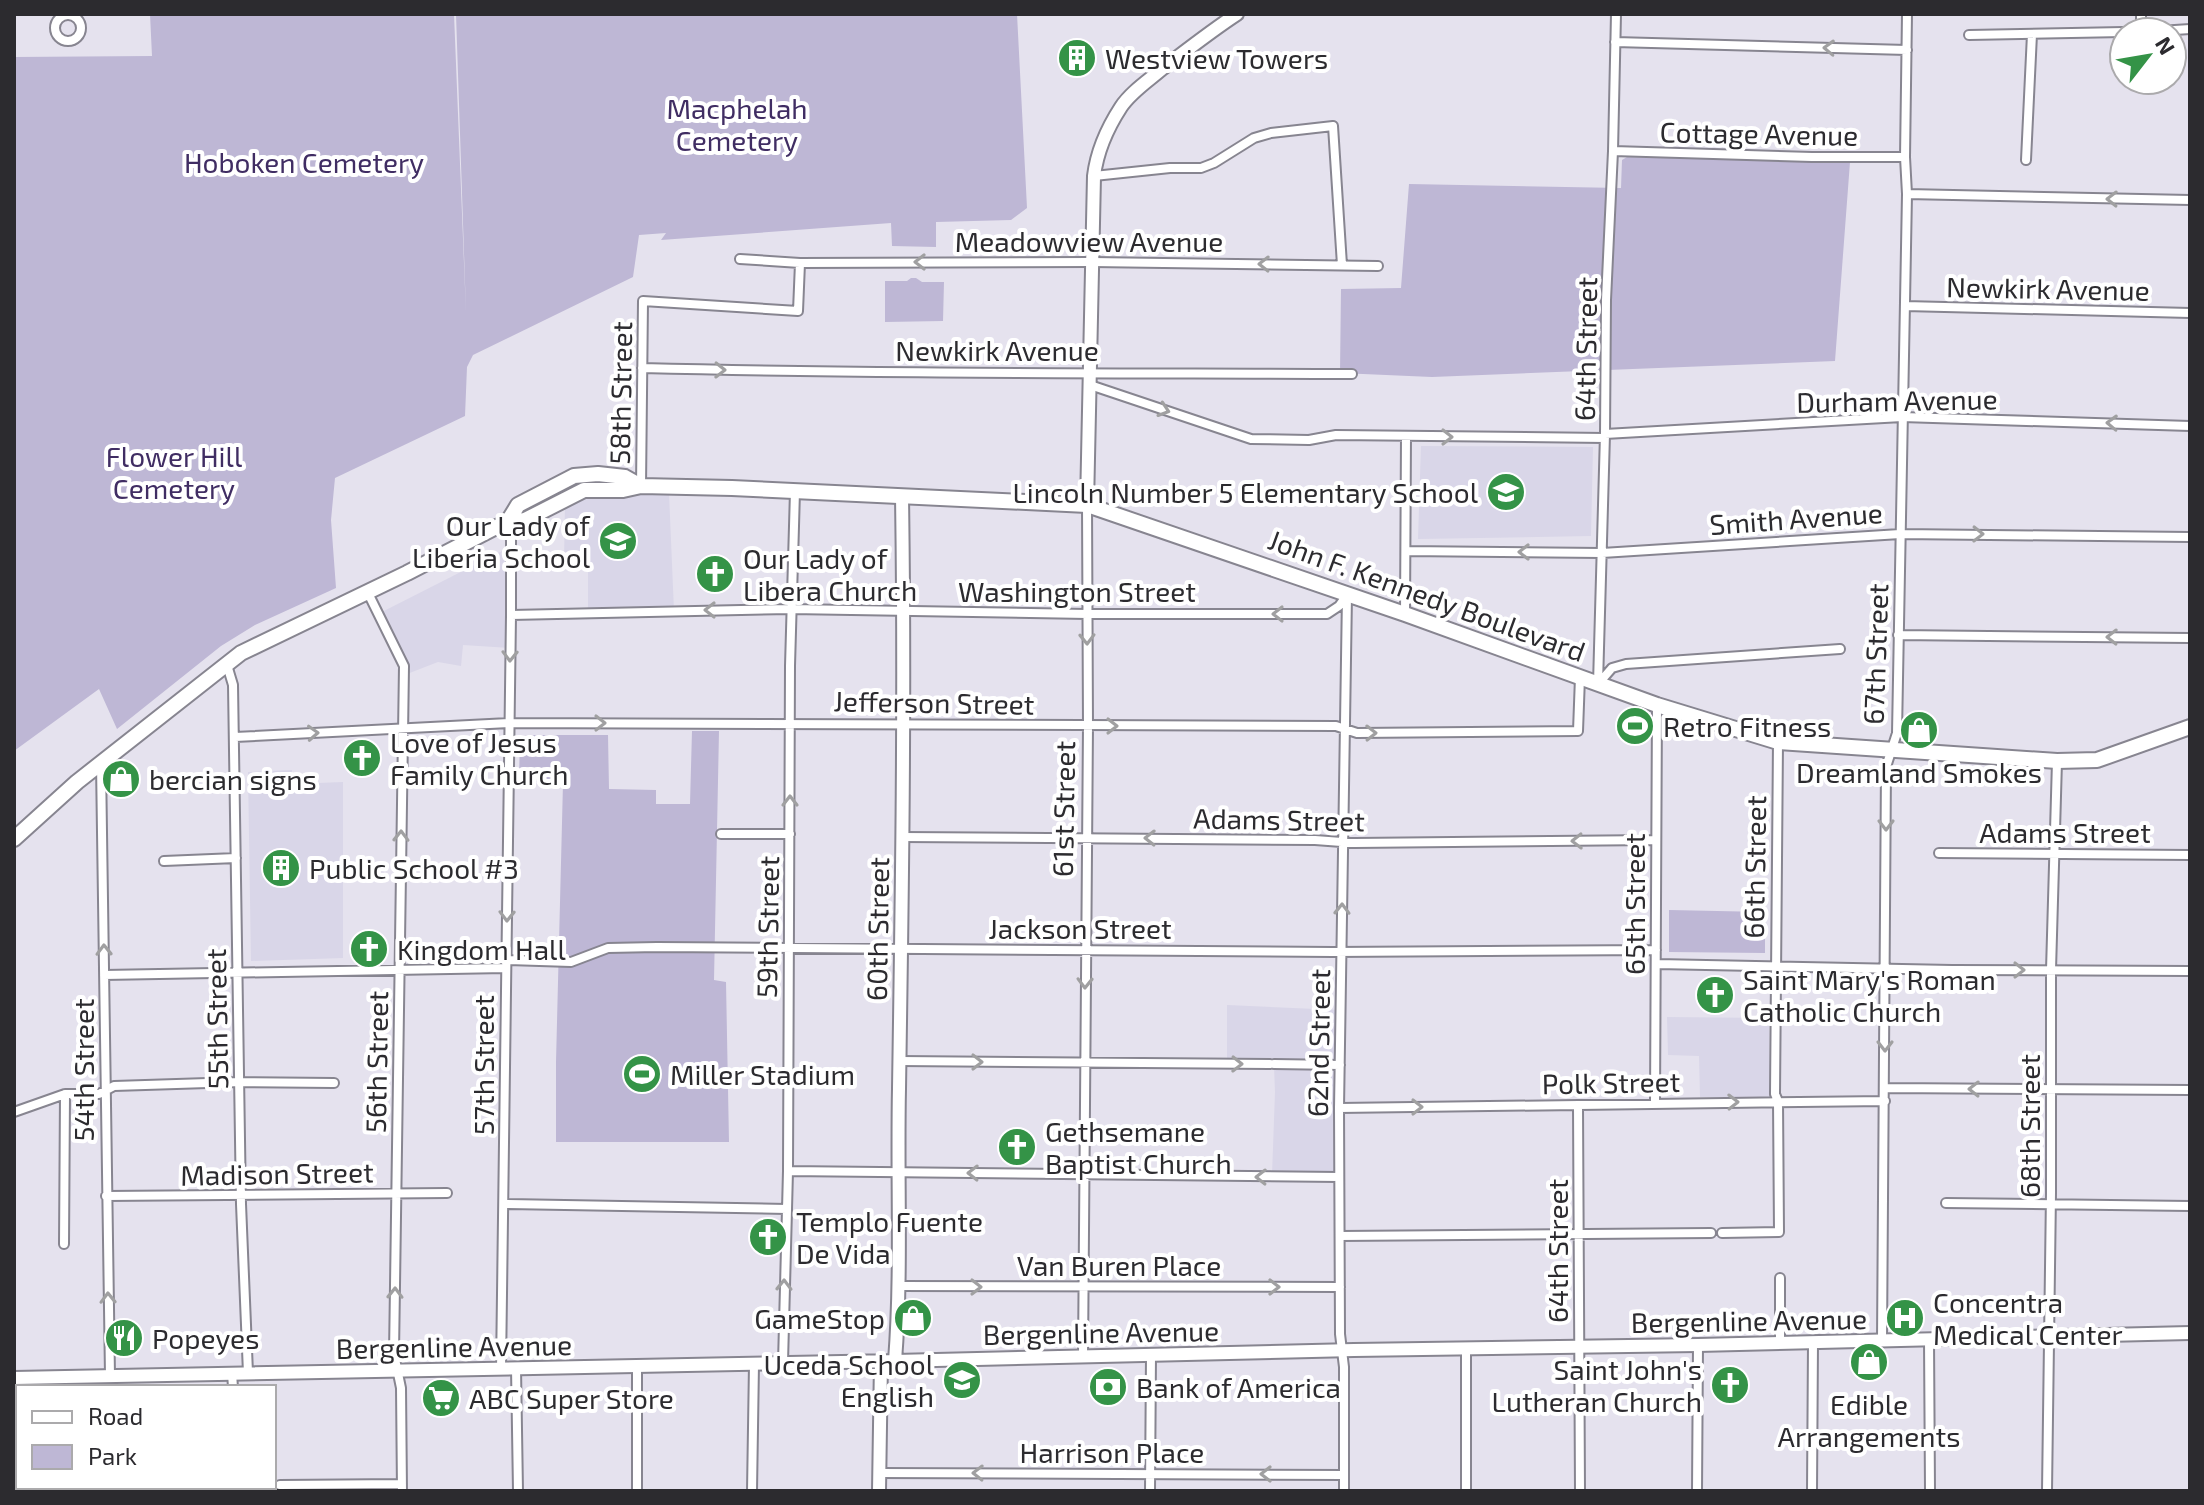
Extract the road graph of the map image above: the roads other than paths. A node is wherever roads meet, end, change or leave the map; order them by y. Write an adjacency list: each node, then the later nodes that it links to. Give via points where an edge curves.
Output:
1 (1237, 14): 12 (street, 61st Street, via 1122,105 1099,152)
2 (1616, 14): 7 (street, 64th Street)
3 (1907, 14): 8 (street, 67th Street)
4 (2108, 32): 5 (street)
5 (2032, 34): 6 (street); 11 (street)
6 (1969, 35)
7 (1615, 42): 8 (street, one-way to 7); 9 (street, 64th Street)
8 (1907, 50): 10 (street, 67th Street)
9 (1613, 151): 10 (street, Cottage Avenue); 28 (street, 64th Street)
10 (1905, 157): 13 (street, 67th Street)
11 (2026, 160)
12 (1094, 176): 16 (street, 61st Street); 18 (street, via 1201,168 1254,138 1333,126)
13 (1907, 194): 14 (street, one-way to 13); 20 (street, 67th Street)
14 (2190, 200)
15 (740, 259): 17 (street, Meadowview Avenue)
16 (1092, 262): 17 (street, Meadowview Avenue, one-way to 17); 18 (street, Meadowview Avenue, one-way to 16); 24 (street, 61st Street)
17 (800, 263): 22 (street, 58th Street, via 798,311 643,301)
18 (1342, 265): 19 (street, Meadowview Avenue)
19 (1378, 266)
20 (1905, 306): 21 (street, Newkirk Avenue); 25 (street, 67th Street)
21 (2190, 313)
22 (642, 368): 24 (street, Newkirk Avenue, one-way to 24); 29 (street, 58th Street)
23 (1352, 374): 24 (street, Newkirk Avenue)
24 (1090, 379): 27 (street, Durham Avenue, one-way to 27, via 1251,439); 32 (street, 61st Street)
25 (1902, 417): 26 (street, Durham Avenue, one-way to 25); 28 (street, Durham Avenue); 34 (street, 67th Street)
26 (2190, 426)
27 (1406, 436): 28 (street, Durham Avenue, one-way to 28); 36 (street)
28 (1605, 436): 37 (street, 64th Street)
29 (641, 486): 30 (main road, John F. Kennedy Boulevard); 33 (main road, John F. Kennedy Boulevard, via 584,490 525,520)
30 (795, 491): 31 (main road, John F. Kennedy Boulevard); 40 (street, 59th Street)
31 (902, 497): 32 (main road, John F. Kennedy Boulevard); 41 (street, 60th Street)
32 (1087, 505): 39 (main road, John F. Kennedy Boulevard); 42 (street, 61st Street)
33 (507, 523): 38 (main road, John F. Kennedy Boulevard); 44 (street, 57th Street)
34 (1900, 534): 35 (street, Smith Avenue, one-way to 35); 37 (street, Smith Avenue); 45 (street, 67th Street)
35 (2190, 537)
36 (1406, 551): 37 (street, Smith Avenue, one-way to 36); 43 (street)
37 (1602, 553): 50 (street, 64th Street)
38 (368, 593): 48 (main road, John F. Kennedy Boulevard, via 256,645); 57 (street, 56th Street, via 404,666)
39 (1347, 595): 42 (street, Washington Street, one-way to 42, via 1327,614); 43 (main road, John F. Kennedy Boulevard); 58 (street, 62nd Street)
40 (791, 609): 41 (street, Washington Street); 44 (street, Washington Street, one-way to 44); 53 (street, 59th Street)
41 (903, 612): 42 (street, Washington Street); 54 (street, 60th Street)
42 (1087, 614): 55 (street, 61st Street, one-way to 55)
43 (1405, 614): 49 (main road, John F. Kennedy Boulevard)
44 (511, 615): 52 (street, 57th Street, one-way to 52)
45 (1898, 635): 46 (street, one-way to 45); 61 (street, 67th Street, via 1897,733)
46 (2190, 638)
47 (1840, 649): 50 (street, via 1626,664 1612,668)
48 (227, 665): 59 (street, 55th Street); 63 (main road, John F. Kennedy Boulevard)
49 (1580, 677): 50 (main road, John F. Kennedy Boulevard); 58 (street, Jefferson Street, one-way to 49, via 1578,731)
50 (1598, 684): 51 (main road, John F. Kennedy Boulevard)
51 (1657, 705): 60 (main road, John F. Kennedy Boulevard); 69 (street, 65th Street)
52 (509, 723): 53 (street, Jefferson Street, one-way to 53); 57 (street, Jefferson Street); 81 (street, 57th Street, one-way to 81)
53 (791, 723): 54 (street, Jefferson Street); 65 (street, 59th Street, one-way to 53)
54 (903, 724): 55 (street, Jefferson Street); 66 (street, 60th Street)
55 (1088, 726): 58 (street, Jefferson Street, one-way to 58); 67 (street, 61st Street)
56 (2190, 727): 62 (main road, John F. Kennedy Boulevard, via 2097,760)
57 (403, 728): 59 (street, Jefferson Street, one-way to 57); 85 (street, 56th Street, one-way to 57)
58 (1345, 730): 70 (street, 62nd Street)
59 (235, 737): 74 (street, 55th Street)
60 (1778, 742): 61 (main road, John F. Kennedy Boulevard); 83 (street, 66th Street)
61 (1892, 748): 62 (main road, John F. Kennedy Boulevard); 84 (street, 67th Street, one-way to 84, via 1886,767)
62 (2057, 761): 72 (street, 68th Street)
63 (101, 764): 68 (main road, John F. Kennedy Boulevard); 89 (street, 54th Street, one-way to 63)
64 (721, 834): 65 (street)
65 (790, 834): 76 (street, 59th Street)
66 (902, 837): 67 (street, Adams Street); 77 (street, 60th Street)
67 (1087, 837): 70 (street, Adams Street, one-way to 67); 78 (street, 61st Street)
68 (14, 839)
69 (1655, 840): 70 (street, Adams Street, one-way to 70); 79 (street, 65th Street)
70 (1344, 841): 80 (street, 62nd Street, one-way to 70)
71 (1939, 853): 72 (street, Adams Street)
72 (2053, 854): 73 (street, Adams Street); 86 (street, 68th Street)
73 (2190, 855)
74 (236, 858): 75 (street); 88 (street, 55th Street)
75 (164, 861)
76 (789, 947): 77 (street, Jackson Street); 81 (street, Jackson Street, via 608,948 571,962); 106 (street, 59th Street)
77 (900, 948): 78 (street, Jackson Street); 90 (street, 60th Street)
78 (1086, 950): 80 (street, Jackson Street); 91 (street, 61st Street, one-way to 91)
79 (1656, 950): 80 (street, Jackson Street); 82 (street, 65th Street)
80 (1341, 952): 92 (street, 62nd Street)
81 (506, 964): 85 (street, Jackson Street); 115 (street, 57th Street)
82 (1657, 964): 83 (street); 102 (street, 65th Street)
83 (1775, 967): 84 (street); 100 (street, 66th Street)
84 (1885, 968): 86 (street, one-way to 86); 95 (street, 67th Street, one-way to 95)
85 (399, 970): 88 (street, Jackson Street); 110 (street, 56th Street)
86 (2051, 970): 87 (street); 97 (street, 68th Street)
87 (2190, 971)
88 (238, 972): 89 (street, Jackson Street); 93 (street, 55th Street)
89 (104, 975): 96 (street, 54th Street)
90 (899, 1061): 91 (street, one-way to 91); 107 (street, 60th Street)
91 (1084, 1062): 92 (street, one-way to 92); 108 (street, 61st Street)
92 (1340, 1065): 104 (street, 62nd Street)
93 (239, 1082): 94 (street); 96 (street); 113 (street, 55th Street)
94 (334, 1083)
95 (1885, 1088): 97 (street, one-way to 95); 101 (street, 67th Street)
96 (106, 1090): 99 (street); 112 (street, 54th Street)
97 (2052, 1090): 98 (street); 116 (street, 68th Street)
98 (2190, 1090)
99 (65, 1094): 105 (street); 123 (street)
100 (1778, 1101): 101 (street, Polk Street); 102 (street, Polk Street, one-way to 100); 121 (street, 66th Street, via 1779,1232)
101 (1885, 1101): 131 (street, 67th Street)
102 (1655, 1103): 103 (street, Polk Street)
103 (1578, 1106): 104 (street, Polk Street, one-way to 103); 119 (street, 64th Street)
104 (1339, 1108): 109 (street, 62nd Street)
105 (14, 1112)
106 (788, 1171): 107 (street); 118 (street, 59th Street)
107 (897, 1172): 108 (street, one-way to 107); 125 (street, 60th Street)
108 (1084, 1175): 109 (street, one-way to 108); 127 (street, 61st Street)
109 (1339, 1177): 122 (street, 62nd Street)
110 (396, 1193): 111 (street, Madison Street); 113 (street, Madison Street); 147 (street, 56th Street, one-way to 110)
111 (447, 1193)
112 (106, 1196): 113 (street, Madison Street); 149 (street, 54th Street, one-way to 112)
113 (241, 1196): 148 (street, 55th Street)
114 (1946, 1203): 116 (street)
115 (504, 1204): 118 (street); 146 (street, 57th Street)
116 (2051, 1205): 117 (street); 129 (street, 68th Street)
117 (2190, 1206)
118 (787, 1209): 142 (street, 59th Street, one-way to 118)
119 (1580, 1233): 120 (street); 122 (street); 135 (street, 64th Street)
120 (1711, 1233)
121 (1722, 1233)
122 (1340, 1236): 126 (street, 62nd Street)
123 (64, 1244)
124 (1780, 1278): 133 (street)
125 (898, 1286): 127 (street, Van Buren Place, one-way to 127); 141 (street, 60th Street)
126 (1340, 1287): 127 (street, Van Buren Place, one-way to 126); 137 (street, 62nd Street)
127 (1084, 1288): 139 (street, 61st Street)
128 (2190, 1333): 129 (street, Bergenline Avenue)
129 (2049, 1337): 130 (street, Bergenline Avenue); 170 (street, 68th Street)
130 (1929, 1340): 131 (street, Bergenline Avenue); 169 (street)
131 (1882, 1341): 132 (street, Bergenline Avenue)
132 (1813, 1343): 133 (street, Bergenline Avenue); 168 (street)
133 (1780, 1344): 134 (street, Bergenline Avenue)
134 (1698, 1345): 135 (street, Bergenline Avenue); 167 (street)
135 (1579, 1347): 136 (street, Bergenline Avenue); 166 (street, 64th Street)
136 (1466, 1350): 137 (street, Bergenline Avenue); 165 (street)
137 (1342, 1351): 138 (street, Bergenline Avenue); 156 (street, 62nd Street)
138 (1151, 1355): 139 (street, Bergenline Avenue); 155 (street)
139 (1083, 1356): 141 (street, Bergenline Avenue)
140 (881, 1361): 141 (street, Bergenline Avenue); 142 (street, Bergenline Avenue); 154 (street)
141 (895, 1361)
142 (783, 1363): 143 (street, Bergenline Avenue)
143 (754, 1364): 144 (street, Bergenline Avenue); 161 (street)
144 (637, 1366): 145 (street, Bergenline Avenue); 160 (street)
145 (516, 1368): 146 (street, Bergenline Avenue); 159 (street)
146 (501, 1369): 147 (street, Bergenline Avenue)
147 (398, 1371): 148 (street, Bergenline Avenue); 158 (street, 56th Street)
148 (248, 1373): 151 (street, Bergenline Avenue)
149 (110, 1376): 152 (street, Bergenline Avenue); 153 (street, Bergenline Avenue)
150 (14, 1378): 153 (street, Bergenline Avenue)
151 (232, 1380): 152 (street, Bergenline Avenue)
152 (147, 1381)
153 (52, 1382)
154 (879, 1473): 155 (street, Harrison Place, one-way to 154); 162 (street)
155 (1150, 1474): 156 (street, Harrison Place, one-way to 155); 163 (street)
156 (1344, 1475): 164 (street, 62nd Street)
157 (280, 1485): 158 (street)
158 (402, 1487)
159 (518, 1491)
160 (637, 1491)
161 (752, 1491)
162 (879, 1491)
163 (1150, 1491)
164 (1344, 1491)
165 (1466, 1491)
166 (1580, 1491)
167 (1697, 1491)
168 (1812, 1491)
169 (1930, 1491)
170 (2047, 1491)

